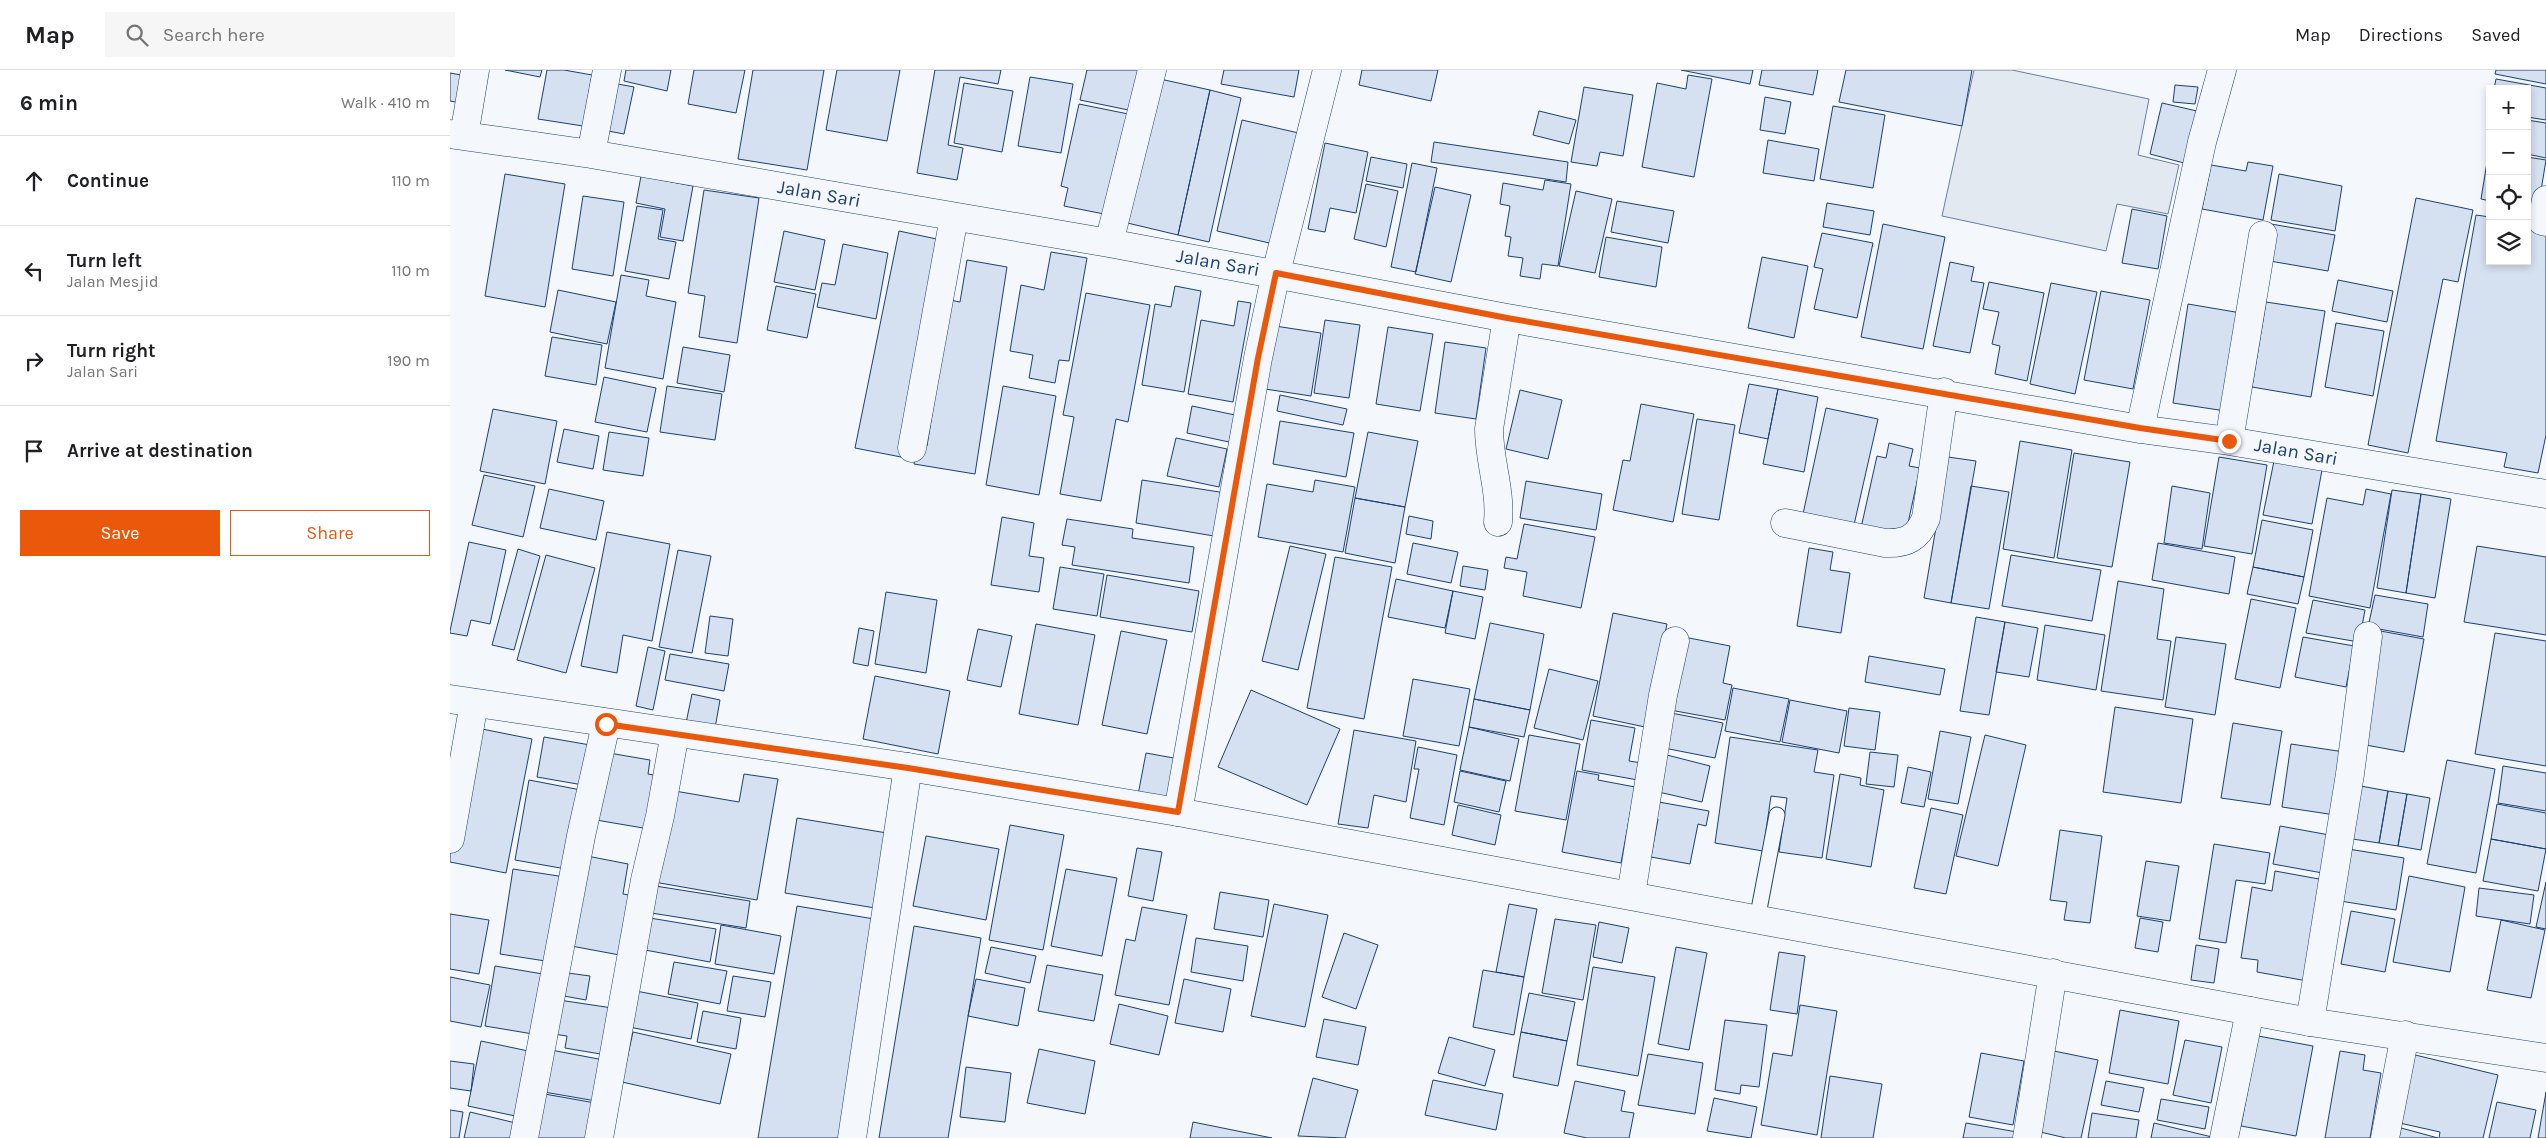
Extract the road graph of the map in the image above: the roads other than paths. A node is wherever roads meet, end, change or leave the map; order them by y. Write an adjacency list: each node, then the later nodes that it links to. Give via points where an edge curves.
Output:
1 (475, 70): 6 (street)
2 (607, 70): 7 (street)
3 (1152, 70): 12 (street)
4 (1327, 70): 13 (street)
5 (2222, 70): 16 (street, via 2202,142)
6 (457, 135): 7 (street, Jalan Sari)
7 (591, 154): 9 (street, Jalan Sari)
8 (2546, 200): 10 (street, via 2542,221)
9 (954, 217): 12 (street, Jalan Sari); 18 (street)
10 (2546, 222)
11 (2263, 235): 17 (street)
12 (1109, 243): 13 (street, Jalan Sari)
13 (1276, 273): 14 (street, Jalan Sari); 28 (street, via 1258,358)
14 (1507, 318): 15 (street, Jalan Sari); 20 (street, via 1489,429 1489,446 1500,502)
15 (1944, 392): 16 (street, Jalan Sari); 21 (street, via 1926,518 1913,538 1901,544 1886,543)
16 (2140, 428): 17 (street, Jalan Sari)
17 (2229, 441): 19 (street, Jalan Sari)
18 (912, 448)
19 (2546, 494)
20 (1498, 522)
21 (1785, 523)
22 (2368, 636): 35 (street, via 2350,774)
23 (1675, 641): 31 (street, via 1663,694)
24 (462, 701): 25 (street); 30 (street)
25 (606, 724): 26 (street); 38 (street, via 581,836)
26 (675, 733): 27 (street); 39 (street)
27 (908, 768): 28 (street); 40 (street)
28 (1178, 812): 31 (street)
29 (1777, 815): 32 (lane)
30 (450, 839)
31 (1631, 894): 32 (street)
32 (1757, 920): 33 (street)
33 (2053, 973): 34 (street); 41 (street)
34 (2250, 1011): 35 (street); 42 (street)
35 (2310, 1022): 36 (street)
36 (2405, 1035): 37 (street); 43 (street)
37 (2546, 1058)
38 (524, 1138)
39 (599, 1138)
40 (852, 1138)
41 (2027, 1138)
42 (2224, 1138)
43 (2385, 1138)

